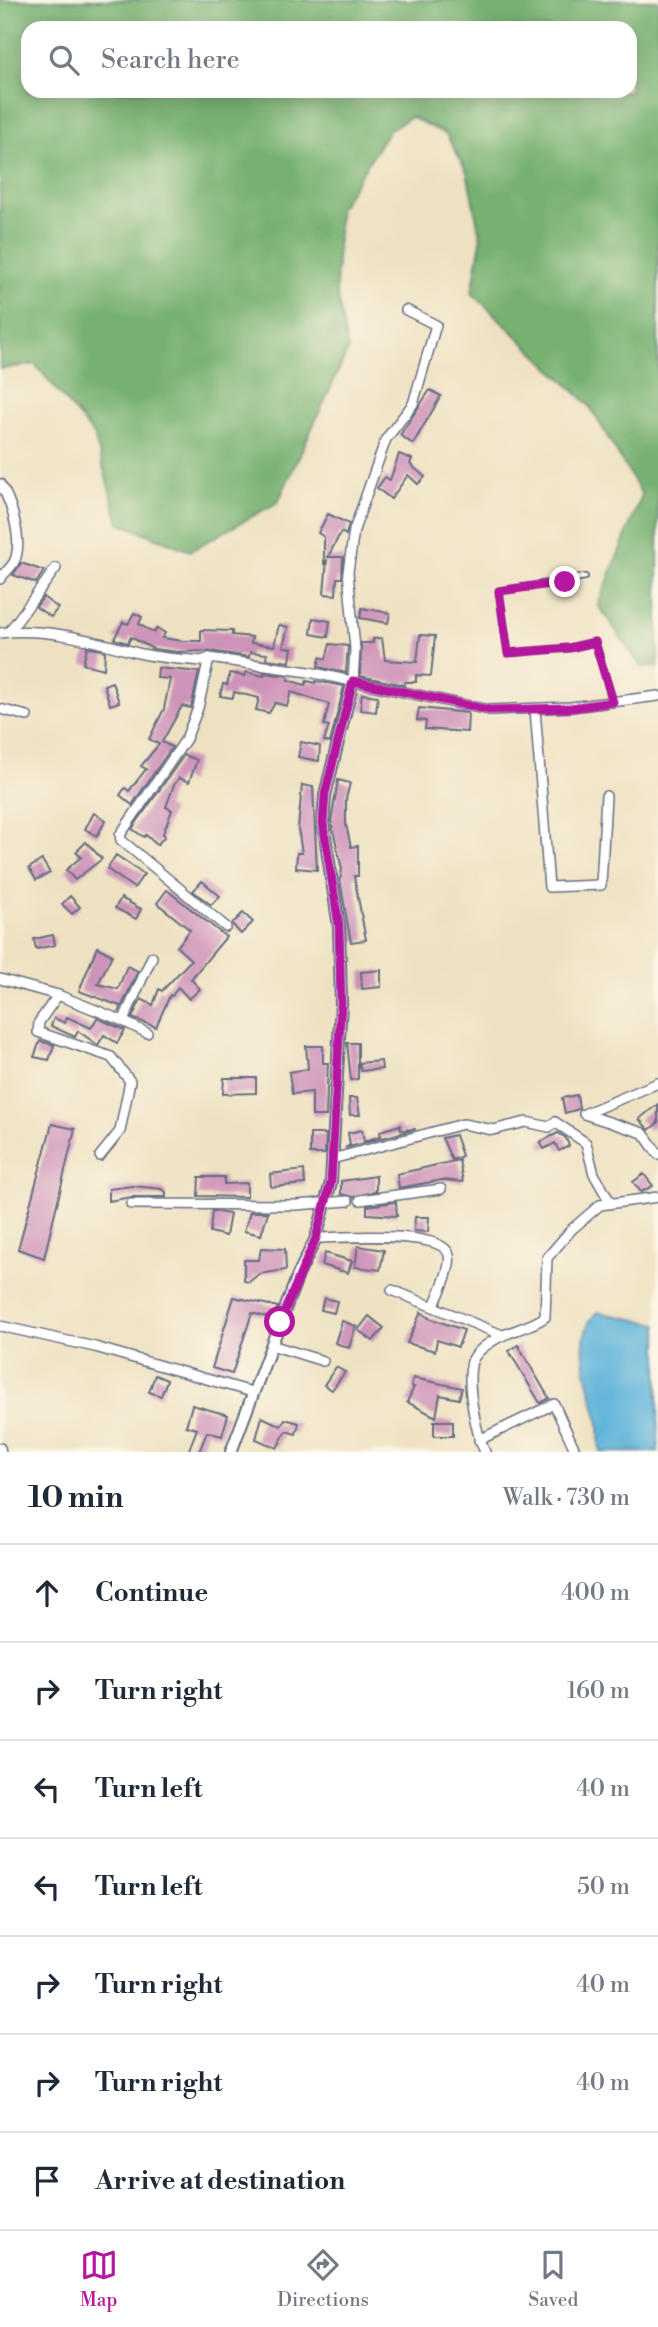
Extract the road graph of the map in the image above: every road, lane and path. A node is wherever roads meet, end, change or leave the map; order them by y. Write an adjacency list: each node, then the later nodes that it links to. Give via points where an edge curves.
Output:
1 (406, 310): 8 (street, via 436,325 413,404 386,439 354,530 348,572)
2 (0, 484): 5 (street, via 17,551)
3 (56, 568): 6 (street)
4 (585, 577): 10 (lane, via 499,591 508,653 595,642)
5 (0, 579)
6 (4, 632): 7 (street, via 52,634 109,643 140,654)
7 (209, 659): 8 (street); 15 (street, via 186,739 120,835 121,841)
8 (353, 681): 12 (street, via 489,710); 24 (street, via 325,794 323,823 339,926 341,986)
9 (658, 696): 10 (street)
10 (613, 702): 12 (street)
11 (0, 709): 13 (street)
12 (535, 709): 14 (street, via 549,887 601,886)
13 (27, 716)
14 (606, 796)
15 (226, 927)
16 (152, 957): 19 (street)
17 (0, 979): 18 (street)
18 (58, 995): 19 (street); 23 (street, via 38,1032 111,1057 130,1081 120,1130)
19 (123, 1021): 20 (street)
20 (147, 1033)
21 (658, 1083): 22 (street, via 584,1114 643,1133)
22 (658, 1154)
23 (100, 1156)
24 (332, 1159): 29 (street, via 463,1124 493,1130 526,1122 549,1127 555,1122 586,1143 594,1174); 31 (street)
25 (441, 1189): 27 (street)
26 (658, 1197): 29 (street, via 644,1202)
27 (360, 1200)
28 (348, 1201): 31 (street)
29 (610, 1202): 36 (street, via 572,1229 547,1258 545,1317)
30 (131, 1203): 31 (street)
31 (326, 1204): 32 (street)
32 (316, 1238): 34 (street, via 422,1238 440,1243 450,1259); 37 (street)
33 (393, 1290): 34 (street)
34 (434, 1306): 36 (street)
35 (0, 1326): 39 (street, via 95,1347)
36 (502, 1335): 40 (street, via 476,1354 471,1366)
37 (271, 1345): 38 (street); 39 (street)
38 (323, 1362)
39 (252, 1392): 41 (street)
40 (479, 1440): 42 (street); 43 (street, via 554,1404)
41 (231, 1452)
42 (485, 1452)
43 (576, 1452)

